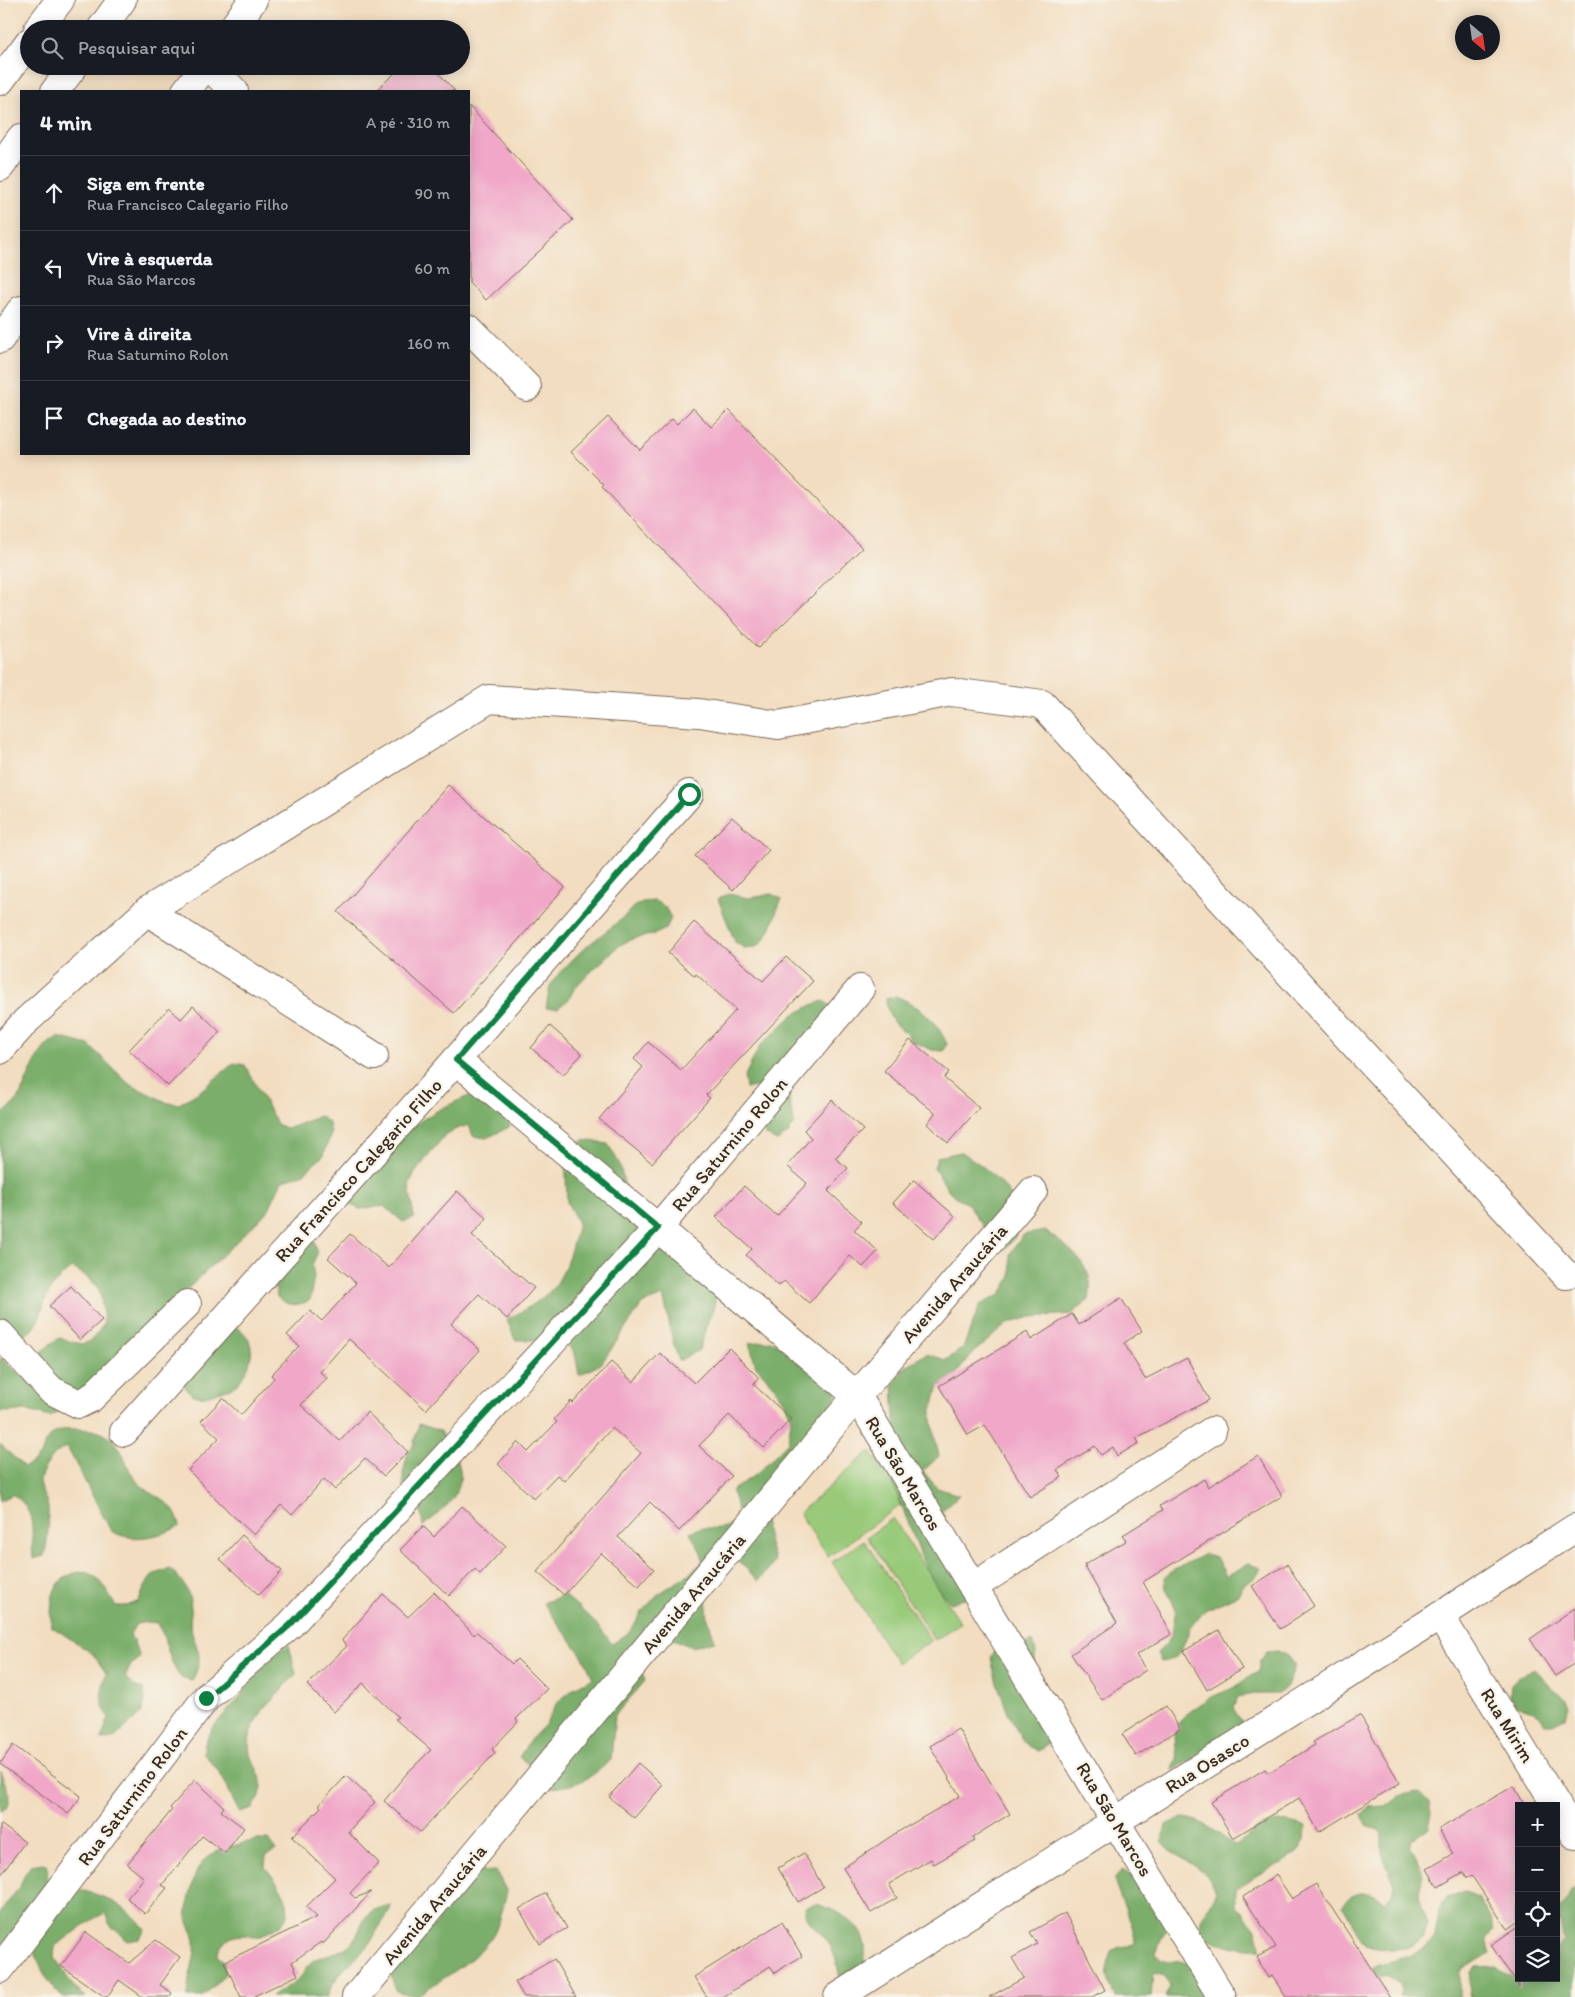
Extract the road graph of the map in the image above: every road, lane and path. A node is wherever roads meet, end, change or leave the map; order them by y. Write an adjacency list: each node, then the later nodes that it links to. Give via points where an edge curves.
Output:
1 (60, 0): 4 (main road)
2 (122, 0): 5 (main road)
3 (253, 0): 6 (main road)
4 (45, 20)
5 (108, 20)
6 (239, 20)
7 (20, 54): 11 (main road)
8 (68, 75): 12 (main road)
9 (198, 75): 13 (main road)
10 (218, 75): 14 (main road)
11 (0, 81)
12 (57, 90)
13 (187, 90)
14 (233, 90)
15 (20, 139): 16 (main road)
16 (0, 167)
17 (20, 311): 19 (main road)
18 (470, 329): 20 (main road)
19 (0, 339)
20 (527, 387)
21 (689, 794): 26 (main road, Rua Francisco Calegario Filho)
22 (147, 912): 24 (main road, via 26,1021); 25 (main road); 29 (main road, via 489,700 699,712 778,725 952,692 1042,704)
23 (860, 989): 28 (main road, Rua Saturnino Rolon)
24 (0, 1050)
25 (374, 1056)
26 (456, 1060): 28 (main road, Rua São Marcos); 33 (main road, Rua Francisco Calegario Filho)
27 (1033, 1191): 32 (main road, Avenida Araucária)
28 (658, 1228): 32 (main road, Rua São Marcos); 40 (main road, Rua Saturnino Rolon, via 290,1625 206,1698)
29 (1566, 1275)
30 (187, 1304): 31 (main road, via 92,1398 80,1404 52,1390)
31 (0, 1334)
32 (857, 1396): 36 (main road, Rua São Marcos); 41 (main road, Avenida Araucária)
33 (124, 1432)
34 (1212, 1432): 36 (main road)
35 (1575, 1528): 37 (main road, Rua Osasco)
36 (973, 1587): 38 (main road, Rua São Marcos)
37 (1440, 1616): 38 (main road, Rua Osasco); 39 (main road, Rua Mirim)
38 (1116, 1820): 42 (main road, Rua Osasco); 43 (main road, Rua São Marcos)
39 (1575, 1834)
40 (0, 1969)
41 (356, 1997)
42 (838, 1997)
43 (1222, 1997)

